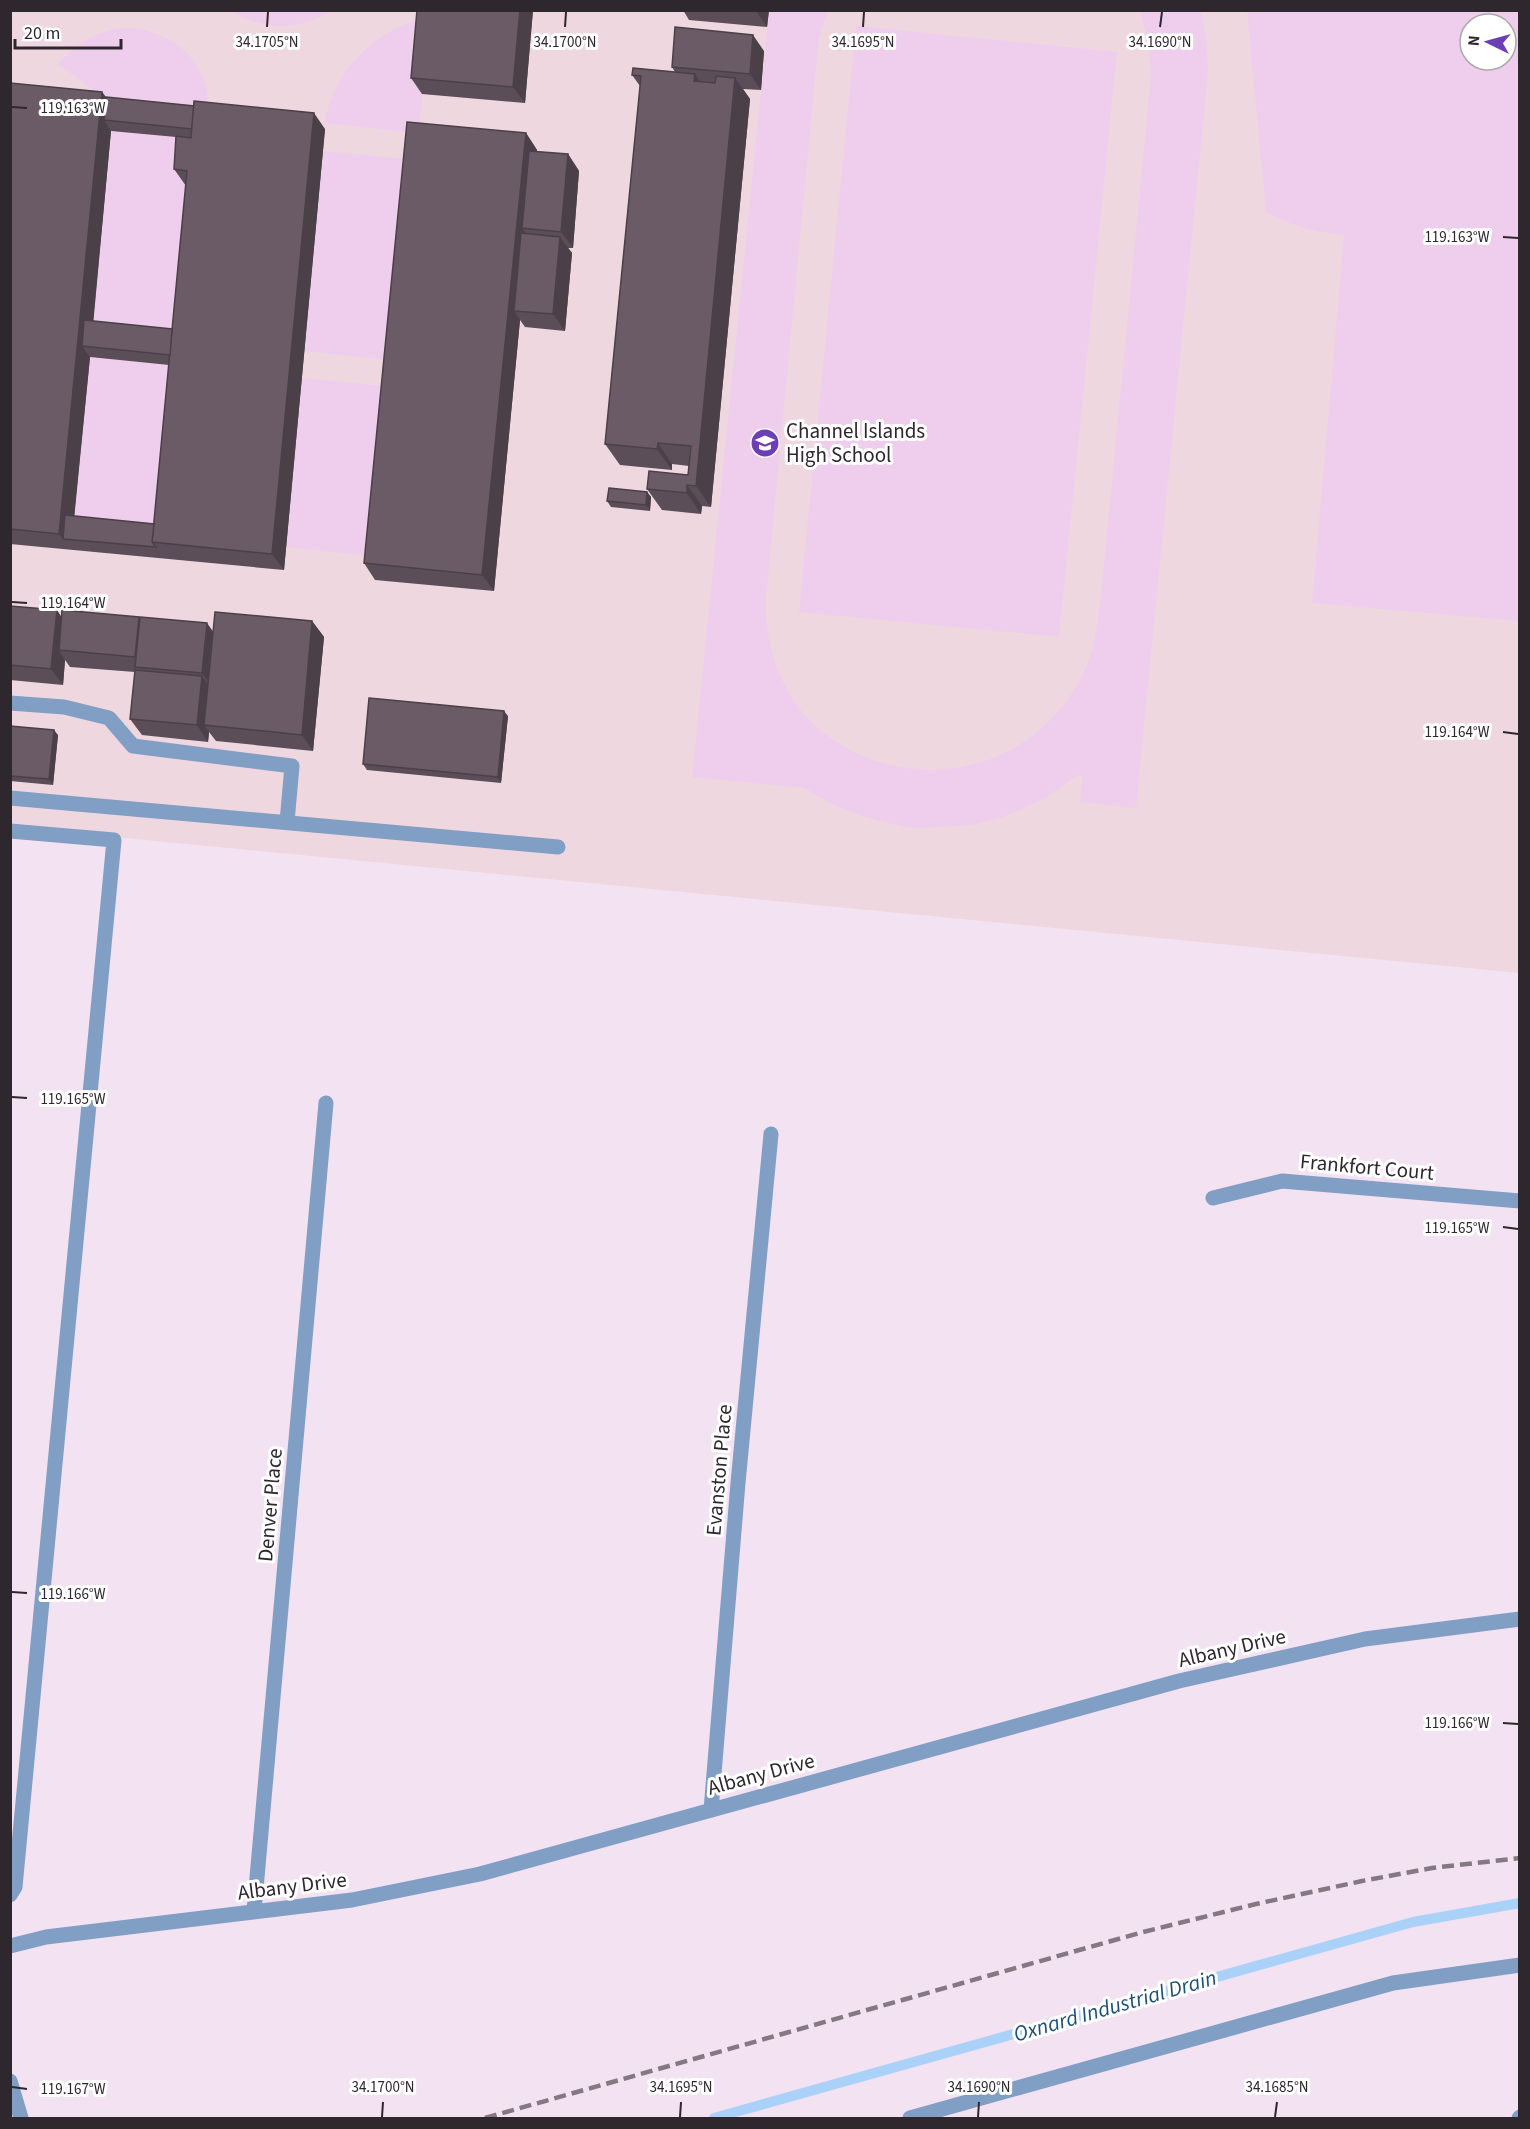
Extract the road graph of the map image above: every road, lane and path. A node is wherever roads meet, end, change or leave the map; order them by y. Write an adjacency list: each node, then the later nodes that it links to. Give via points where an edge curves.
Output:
1 (10, 703): 3 (street, via 64,707 109,718 133,746 292,766)
2 (10, 798): 3 (street)
3 (287, 822): 5 (street)
4 (10, 831): 12 (street, via 114,840 15,1887)
5 (558, 847)
6 (326, 1103): 13 (street, Denver Place)
7 (771, 1134): 11 (street, Evanston Place)
8 (1214, 1198): 9 (street, Frankfort Court, via 1282,1181)
9 (1520, 1202)
10 (1520, 1619): 11 (street, Albany Drive, via 1365,1639 1179,1681)
11 (711, 1810): 13 (street, Albany Drive, via 480,1874 352,1900)
12 (10, 1895)
13 (254, 1911): 14 (street, Albany Drive, via 46,1937)
14 (10, 1946)
15 (1520, 1965): 18 (street, via 1393,1983)
16 (10, 2081): 17 (street)
17 (21, 2118)
18 (910, 2118)

